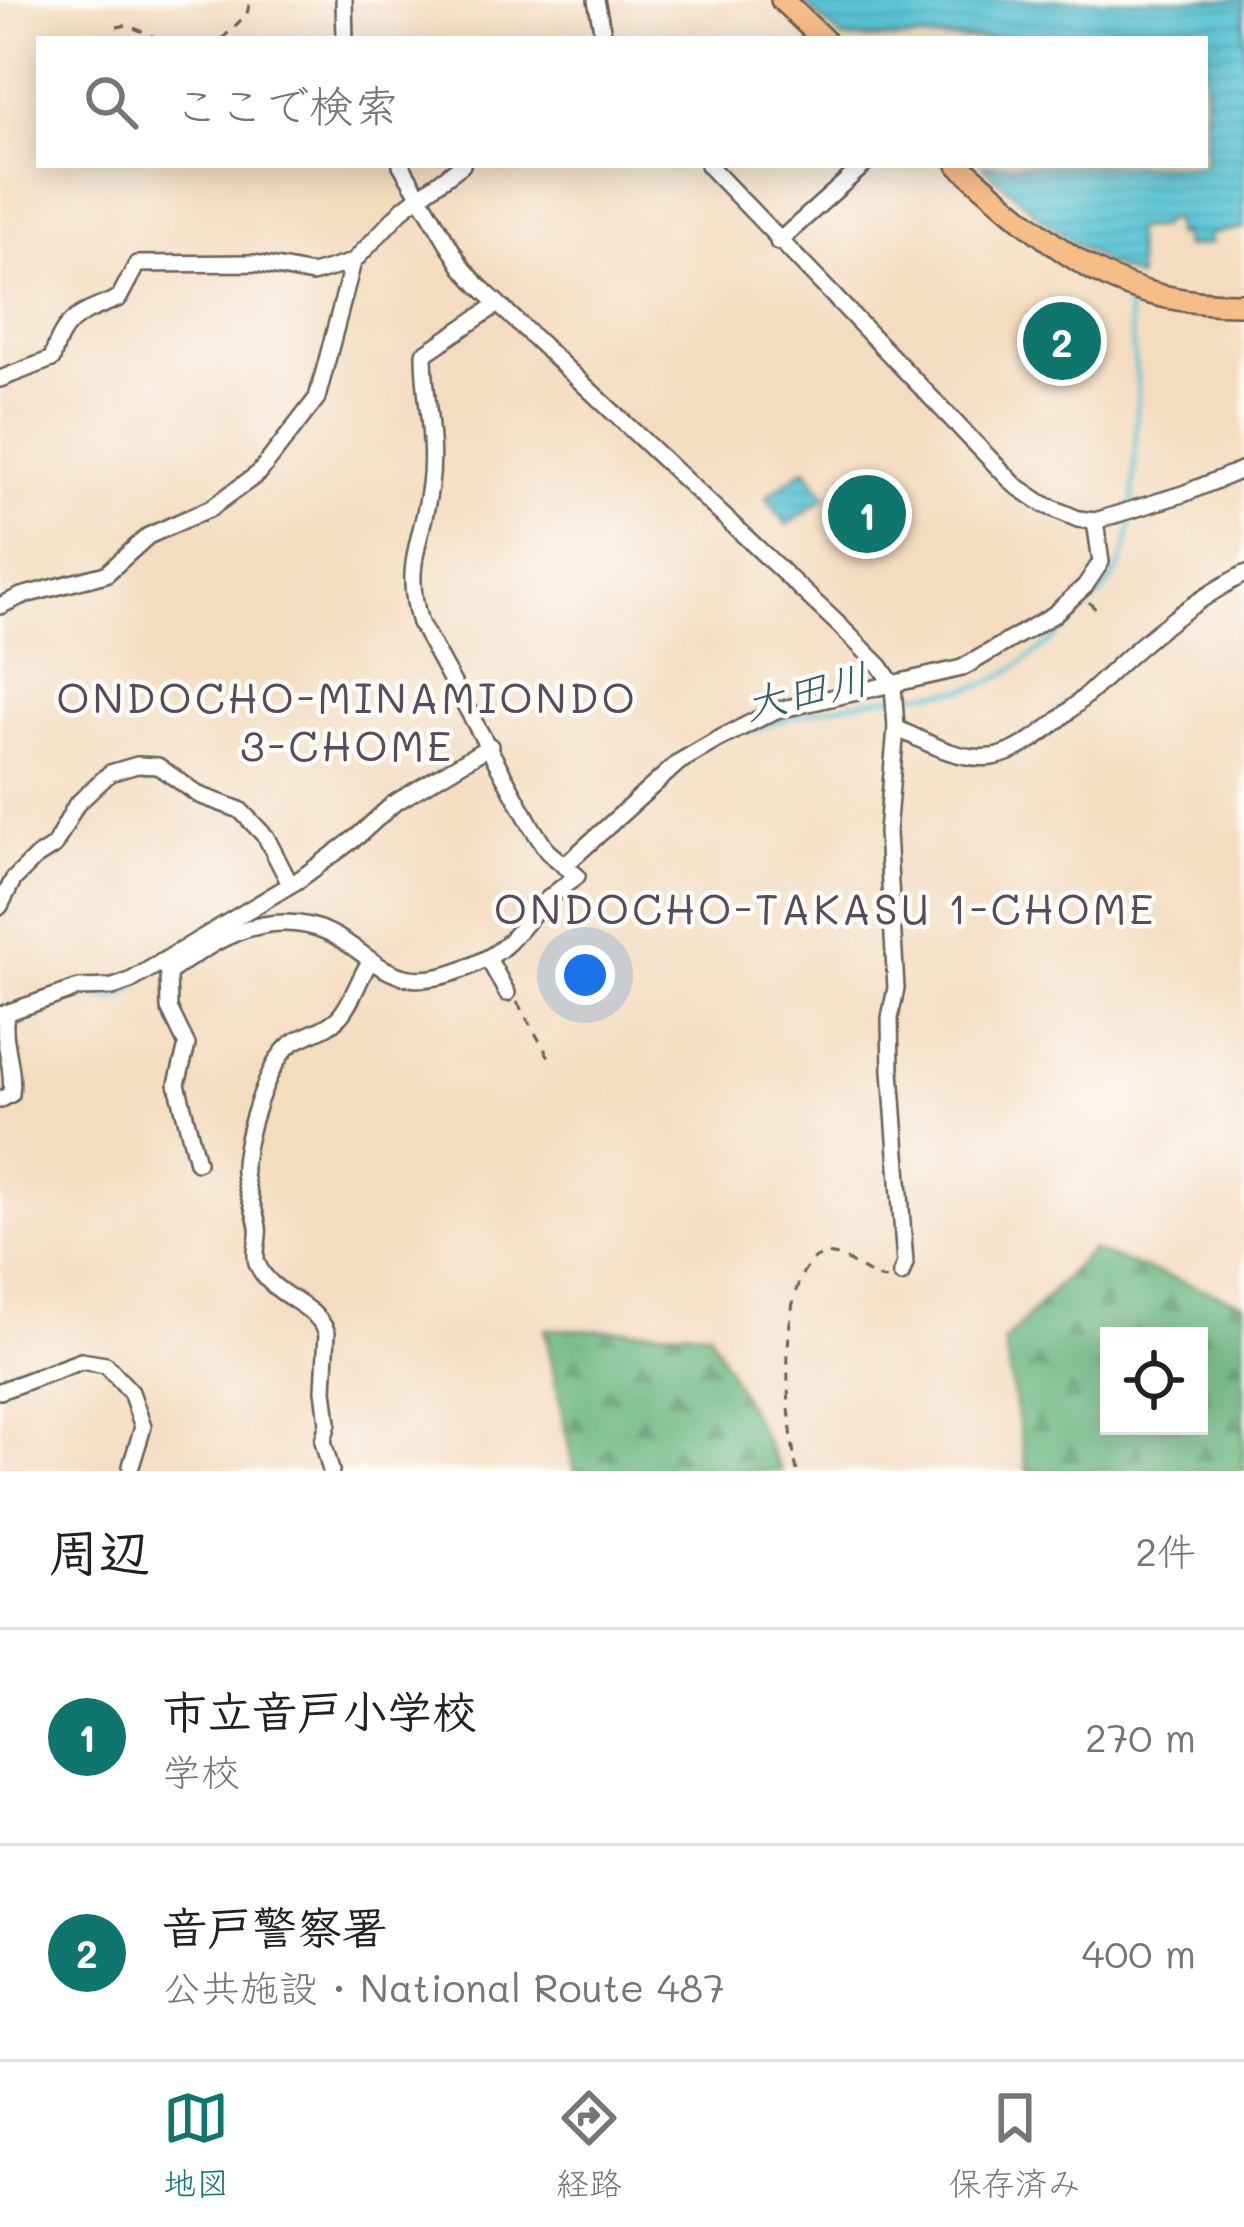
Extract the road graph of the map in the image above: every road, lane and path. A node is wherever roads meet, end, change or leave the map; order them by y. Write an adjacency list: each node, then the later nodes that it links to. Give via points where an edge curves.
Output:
1 (250, 0): 7 (path)
2 (344, 0): 8 (street)
3 (596, 0): 9 (street)
4 (782, 0): 10 (highway)
5 (117, 27): 6 (path)
6 (152, 36)
7 (225, 36)
8 (345, 36)
9 (603, 36)
10 (820, 36)
11 (403, 168): 16 (street)
12 (458, 168): 16 (street)
13 (710, 168): 17 (street)
14 (861, 168): 17 (street)
15 (962, 168): 20 (highway, via 1057,249 1102,276 1169,300)
16 (422, 195): 18 (street); 19 (street, via 462,267)
17 (778, 242): 23 (street, via 1015,485)
18 (352, 262): 21 (street, via 311,274 255,263 137,264 119,298 59,332 52,359); 26 (street, via 316,398 259,473 211,508 148,536 106,574)
19 (498, 304): 28 (street, via 837,623); 30 (street, via 424,354 430,485 410,583 421,623)
20 (1244, 304)
21 (0, 379)
22 (1244, 470): 23 (street)
23 (1095, 521): 25 (street, via 1101,562)
24 (1244, 574): 29 (street, via 998,757 947,752)
25 (1079, 592): 27 (path); 28 (street, via 962,668)
26 (0, 606)
27 (1100, 614)
28 (892, 685): 29 (street); 31 (street, via 774,711 717,740 679,762)
29 (896, 728): 42 (street, via 887,832)
30 (490, 746): 31 (street, via 526,816); 32 (street, via 393,803)
31 (564, 866): 34 (street, via 577,876)
32 (290, 884): 33 (street, via 266,837 240,810 199,795 158,766 137,765 110,772 76,805 54,846 13,880); 36 (street)
33 (0, 906)
34 (488, 958): 35 (street, via 407,980); 37 (street)
35 (371, 960): 36 (street, via 285,923 232,933); 45 (street, via 340,1016 284,1053 249,1132 244,1165 259,1239 254,1259 275,1290 327,1334 323,1441)
36 (165, 967): 38 (street); 41 (street, via 169,1008 188,1045 177,1084)
37 (507, 993): 39 (path)
38 (3, 1014): 40 (street, via 13,1085)
39 (553, 1062)
40 (0, 1100)
41 (197, 1162)
42 (901, 1274): 46 (path, via 884,1281 828,1255 807,1268 785,1354)
43 (0, 1391): 44 (street, via 81,1361 106,1365 130,1392 143,1427)
44 (131, 1466)
45 (332, 1471)
46 (797, 1471)

